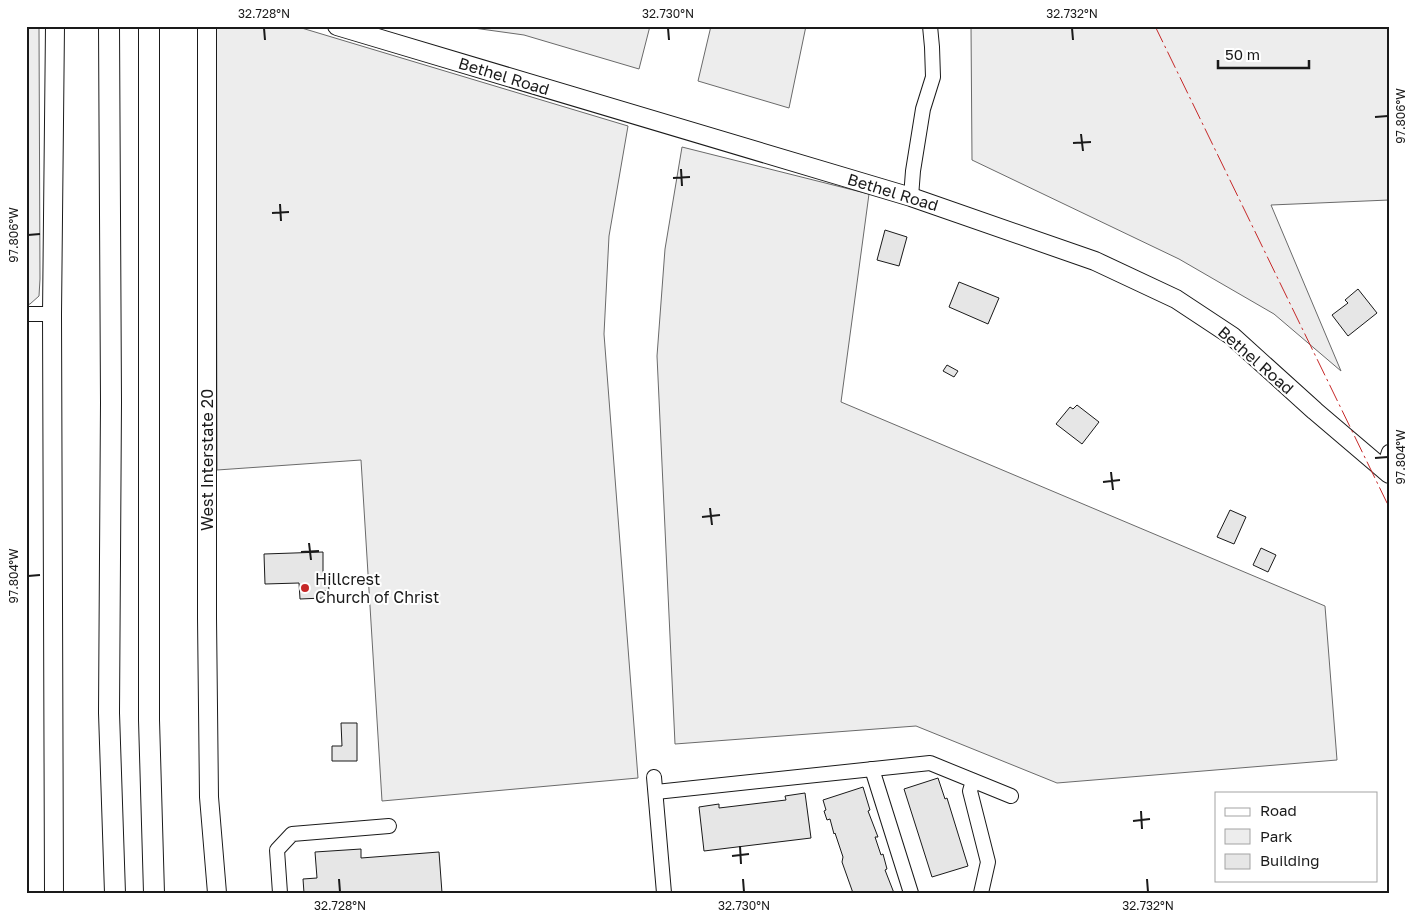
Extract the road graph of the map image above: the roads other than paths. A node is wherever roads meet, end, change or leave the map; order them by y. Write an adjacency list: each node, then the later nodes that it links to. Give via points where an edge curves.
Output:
1 (55, 26): 9 (main road)
2 (109, 26): 19 (highway, via 109,713)
3 (149, 26): 20 (highway, via 149,720)
4 (207, 26): 21 (main road, West Interstate 20, via 207,618 210,797)
5 (337, 26): 7 (main road, Bethel Road)
6 (930, 26): 7 (street, via 933,77 923,109)
7 (911, 197): 11 (main road, Bethel Road, via 1096,261 1176,299 1232,336)
8 (26, 314): 9 (street)
9 (52, 314): 18 (main road)
10 (1389, 452): 11 (street)
11 (1386, 472)
12 (872, 769): 14 (street, via 930,763); 15 (street); 24 (street)
13 (654, 777): 15 (street)
14 (973, 781): 16 (street); 25 (street, via 970,791 988,862)
15 (656, 792): 23 (street)
16 (1011, 796)
17 (389, 826): 22 (street, via 292,834 277,850)
18 (54, 893)
19 (115, 893)
20 (154, 893)
21 (217, 893)
22 (280, 893)
23 (664, 893)
24 (911, 893)
25 (981, 893)

